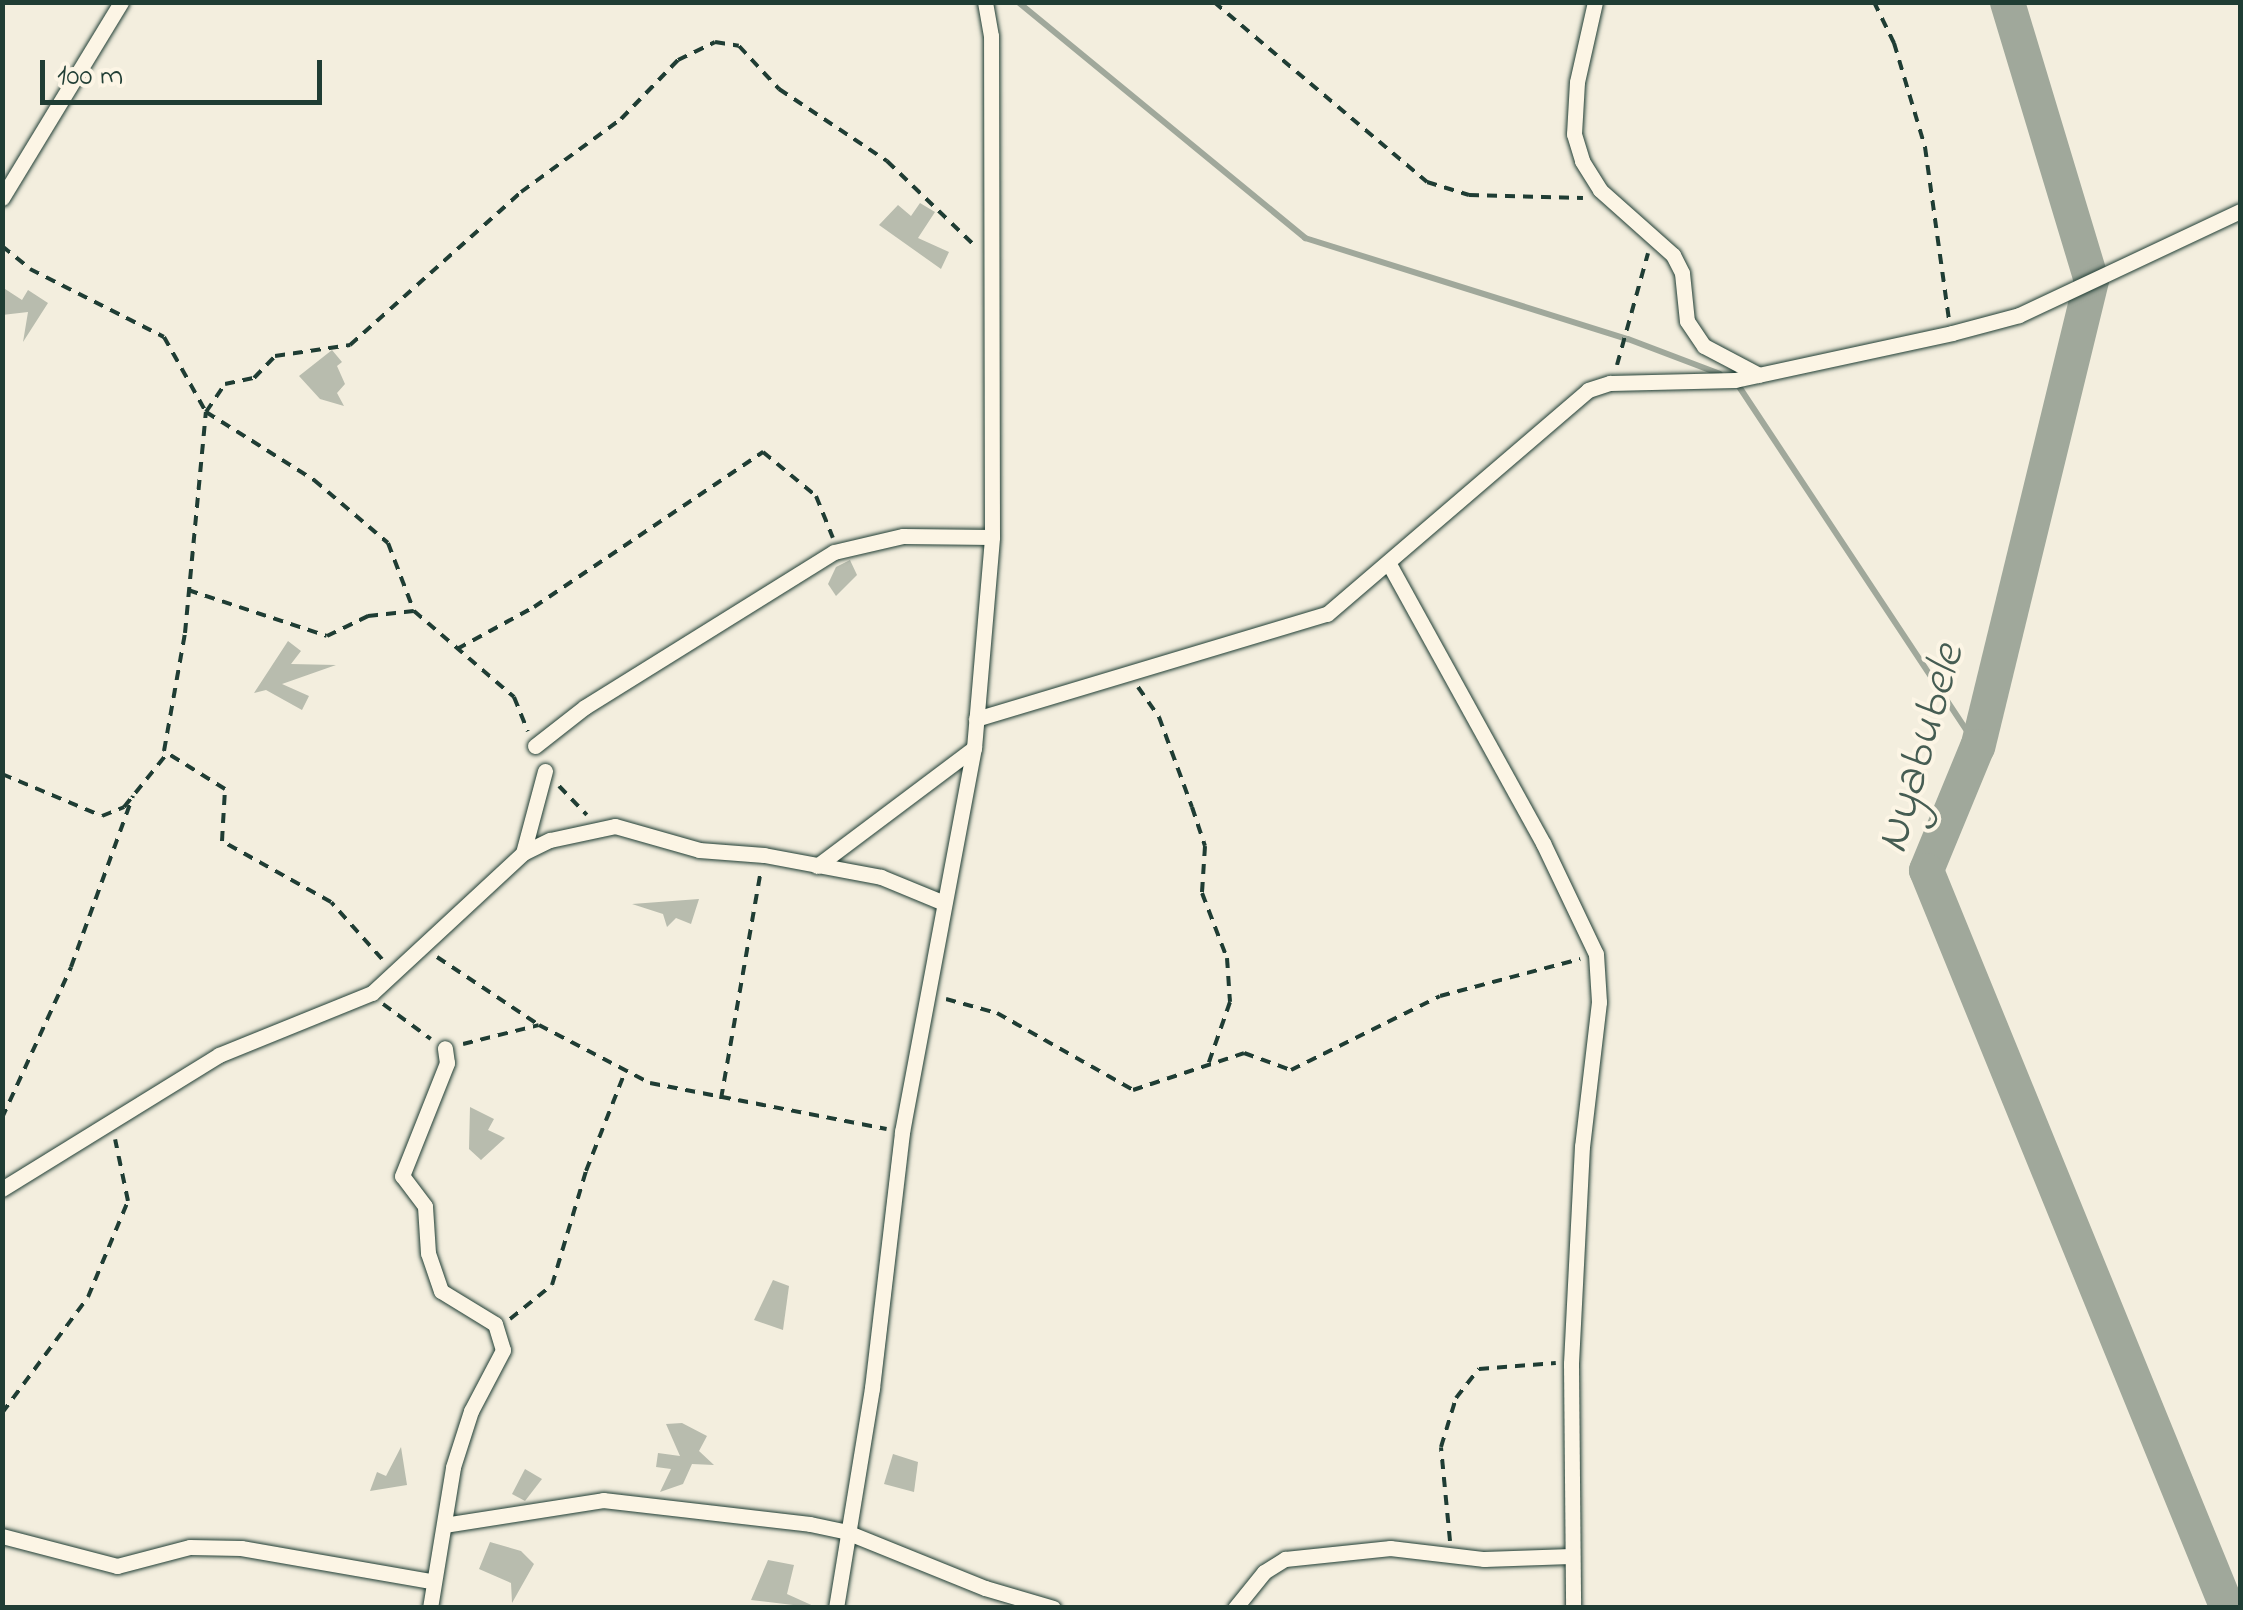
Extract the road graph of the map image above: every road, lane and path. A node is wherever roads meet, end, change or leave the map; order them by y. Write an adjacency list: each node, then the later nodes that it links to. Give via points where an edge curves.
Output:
1 (121, 2): 6 (street)
2 (985, 2): 11 (street, via 991,36)
3 (1214, 2): 7 (path, via 1427,182 1469,195)
4 (1595, 2): 7 (street, via 1574,134 1582,161)
5 (1874, 2): 12 (path, via 1894,43 1925,148)
6 (2, 198)
7 (1613, 201): 9 (street)
8 (2240, 210): 12 (street, via 2019,314)
9 (1646, 230): 13 (street, via 1682,272 1688,321 1704,346); 14 (path, via 1642,286)
10 (2, 246): 15 (path, via 30,269 164,336)
11 (989, 260): 15 (path, via 887,161 779,89 739,46 716,42 678,60 621,120 521,192 350,345 275,356 254,378 225,384); 16 (street)
12 (1952, 333): 13 (street)
13 (1759, 375): 14 (street, via 1648,387)
14 (1610, 383): 18 (street, via 1570,401)
15 (206, 412): 19 (path); 20 (path, via 314,480 388,543)
16 (992, 537): 17 (street, via 903,536); 23 (street)
17 (834, 552): 21 (path, via 816,496 762,452 534,607); 24 (street)
18 (1390, 564): 22 (street, via 1346,602 1299,626); 36 (street, via 1551,858)
19 (188, 590): 20 (path, via 328,636 368,616); 26 (path)
20 (414, 612): 21 (path)
21 (457, 649): 24 (path, via 514,697)
22 (1118, 673): 23 (street); 42 (path, via 1142,691 1159,718 1205,846 1200,884 1232,988)
23 (976, 719): 25 (street)
24 (535, 746)
25 (974, 748): 33 (street); 34 (street)
26 (166, 755): 29 (path); 37 (path, via 225,790 222,841 332,902)
27 (545, 771): 30 (path); 31 (street)
28 (2, 774): 29 (path, via 102,816)
29 (133, 796): 45 (path, via 71,967)
30 (598, 826): 31 (street); 32 (street, via 699,850)
31 (523, 853): 35 (street)
32 (764, 855): 33 (street); 44 (path)
33 (817, 866): 34 (street, via 906,884)
34 (944, 903): 39 (street)
35 (423, 947): 37 (street); 40 (path)
36 (1596, 954): 42 (path, via 1440,996 1291,1070 1248,1053); 50 (street, via 1599,1002 1582,1146)
37 (395, 974): 38 (street)
38 (372, 993): 41 (path); 46 (street, via 218,1055)
39 (927, 993): 42 (path, via 998,1013 1132,1090); 47 (street)
40 (539, 1025): 41 (path); 43 (path, via 604,1054)
41 (445, 1048): 49 (street, via 447,1063 402,1176 425,1206 428,1253 441,1291 485,1315)
42 (1209, 1062)
43 (626, 1072): 44 (path); 49 (path, via 586,1171 552,1285)
44 (721, 1099): 47 (path)
45 (2, 1118)
46 (120, 1120): 48 (street); 51 (path, via 115,1154 128,1201 88,1297)
47 (902, 1132): 53 (street, via 872,1388)
48 (2, 1190)
49 (496, 1330): 52 (street, via 503,1350 471,1411)
50 (1572, 1364): 55 (path, via 1490,1366 1472,1376 1456,1398 1441,1448); 56 (street)
51 (2, 1413)
52 (444, 1525): 53 (street, via 604,1500); 57 (street)
53 (844, 1530): 59 (street); 60 (street)
54 (2, 1536): 57 (street, via 117,1566 190,1547 241,1548)
55 (1452, 1555): 56 (street); 61 (street, via 1376,1548 1285,1559 1264,1572)
56 (1571, 1556): 62 (street)
57 (431, 1581): 58 (street)
58 (430, 1608)
59 (836, 1608)
60 (1053, 1608)
61 (1235, 1608)
62 (1573, 1608)

